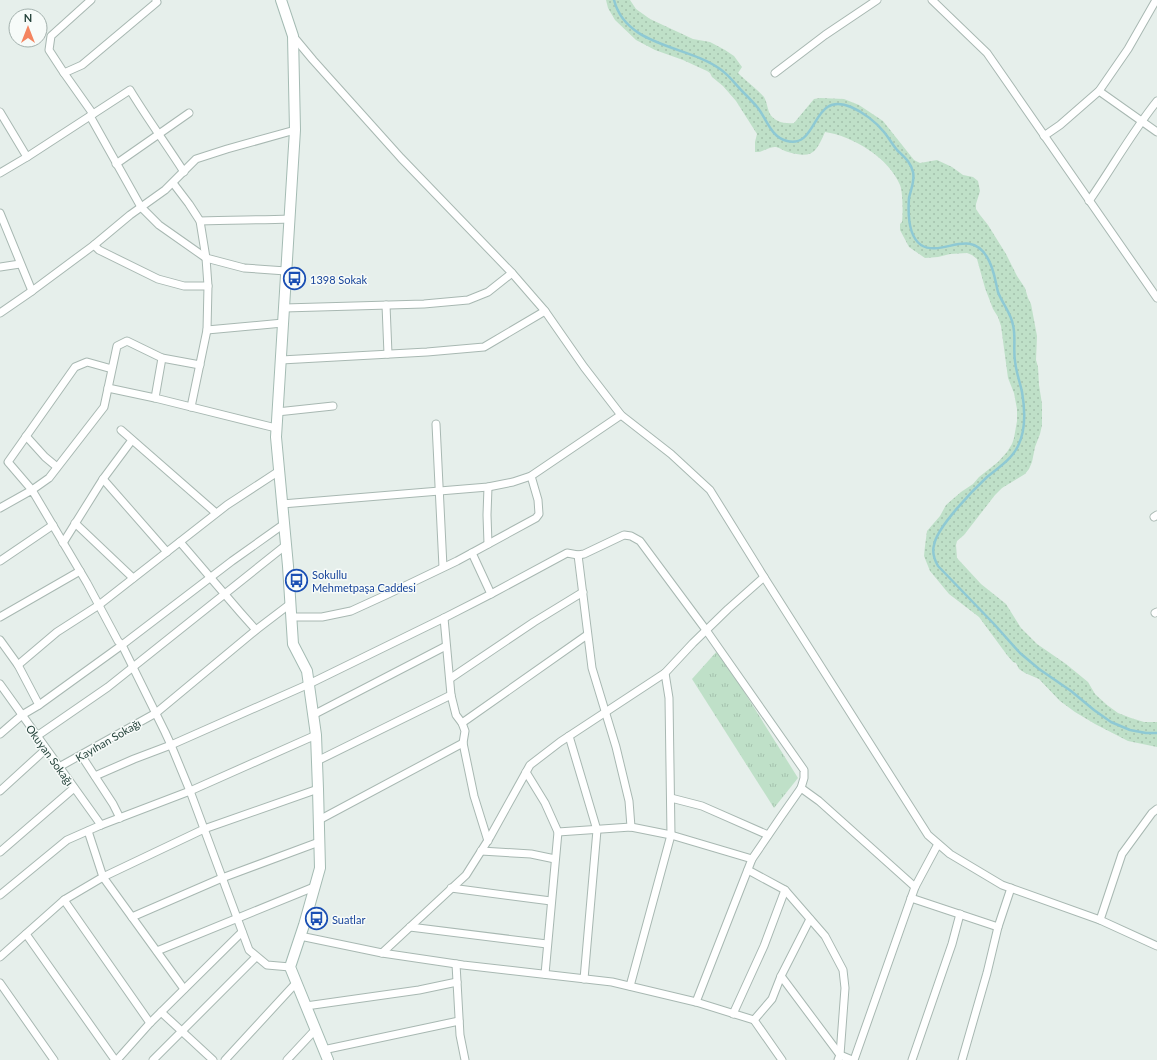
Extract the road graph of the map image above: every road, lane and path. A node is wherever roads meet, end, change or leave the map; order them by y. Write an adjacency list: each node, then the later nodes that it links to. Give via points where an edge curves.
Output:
1 (91, 0): 8 (street, via 51,36 49,50)
2 (156, 0): 8 (street, via 157,2 82,65)
3 (281, 0): 7 (street)
4 (877, 0): 9 (street)
5 (932, 0): 19 (street, via 987,53)
6 (1155, 0): 10 (street, via 1128,49)
7 (293, 36): 16 (street); 35 (street, via 401,158)
8 (64, 73): 14 (street)
9 (775, 73)
10 (1099, 91): 15 (street); 19 (street)
11 (1157, 101): 15 (street)
12 (0, 112): 20 (street)
13 (189, 113): 18 (street)
14 (92, 115): 18 (street, via 130,90); 20 (street); 21 (street)
15 (1141, 121): 17 (street); 25 (street)
16 (295, 130): 22 (street, via 196,159); 28 (street)
17 (1157, 132)
18 (159, 135): 21 (street); 22 (street)
19 (1044, 136): 25 (street)
20 (27, 157): 23 (street)
21 (116, 164): 26 (street)
22 (184, 172): 24 (street)
23 (0, 173)
24 (173, 183): 26 (street); 29 (street)
25 (1089, 201): 38 (street)
26 (141, 207): 30 (street); 31 (street, via 159,224)
27 (0, 213): 32 (street)
28 (290, 219): 29 (street); 34 (street)
29 (200, 221): 31 (street)
30 (94, 246): 36 (street, via 158,279 184,286); 37 (street)
31 (206, 258): 34 (street, via 244,268); 36 (street)
32 (20, 264): 33 (street); 37 (street)
33 (0, 267)
34 (286, 272): 40 (street)
35 (512, 273): 39 (street, via 488,292 468,300); 41 (street)
36 (208, 286): 44 (street)
37 (32, 291): 42 (street)
38 (1157, 298)
39 (386, 306): 40 (street); 45 (street)
40 (284, 308): 43 (street)
41 (545, 311): 45 (street, via 484,347); 55 (street)
42 (0, 313)
43 (283, 323): 44 (street); 47 (street)
44 (207, 330): 48 (street)
45 (388, 354): 47 (street)
46 (162, 358): 48 (street); 49 (street, via 127,341 117,346); 51 (street)
47 (281, 360): 54 (street)
48 (200, 365): 53 (street)
49 (112, 369): 50 (street); 59 (street, via 87,362 75,367)
50 (108, 388): 51 (street); 61 (street, via 104,407)
51 (155, 398): 53 (street)
52 (333, 406): 54 (street)
53 (191, 407): 57 (street)
54 (277, 412): 57 (street)
55 (621, 415): 63 (street); 84 (street, via 671,454 710,490)
56 (436, 424): 67 (street)
57 (276, 428): 62 (street)
58 (121, 430): 60 (street)
59 (26, 436): 61 (street); 66 (street, via 8,462)
60 (132, 440): 64 (street); 70 (street)
61 (57, 467): 66 (street, via 49,478)
62 (279, 471): 68 (street); 70 (street)
63 (531, 476): 65 (street); 76 (street, via 539,514)
64 (103, 479): 71 (street); 78 (street)
65 (488, 487): 67 (street); 76 (street)
66 (32, 490): 69 (street); 73 (street)
67 (439, 490): 68 (street); 82 (street)
68 (282, 504): 72 (street)
69 (0, 508)
70 (216, 513): 74 (street)
71 (75, 523): 75 (street); 85 (street)
72 (284, 524): 77 (street); 86 (street)
73 (53, 525): 75 (street); 81 (street)
74 (180, 542): 78 (street); 86 (street)
75 (63, 543): 83 (street)
76 (488, 544): 79 (street)
77 (286, 545): 88 (street); 90 (street)
78 (167, 552): 85 (street)
79 (472, 553): 82 (street); 89 (street)
80 (578, 555): 87 (street); 89 (street, via 567,553); 96 (street, via 624,535 636,538)
81 (0, 560)
82 (443, 567): 93 (street, via 351,611 322,617)
83 (80, 572): 91 (street); 92 (street)
84 (764, 577): 96 (street); 145 (street, via 928,835)
85 (133, 578): 91 (street)
86 (210, 578): 88 (street); 99 (street)
87 (583, 592): 97 (street); 104 (street)
88 (224, 594): 95 (street); 102 (street)
89 (491, 594): 94 (street)
90 (290, 604): 93 (street); 95 (street, Kayıhan Sokağı)
91 (98, 605): 99 (street); 101 (street, via 57,632)
92 (0, 617)
93 (291, 617): 106 (street, via 293,644 307,671)
94 (444, 618): 100 (street); 106 (street)
95 (256, 630): 110 (street, Kayıhan Sokağı)
96 (706, 630): 103 (street); 127 (street, via 804,770)
97 (587, 635): 109 (street, via 592,668); 113 (street)
98 (0, 640): 101 (street)
99 (122, 646): 102 (street); 108 (street)
100 (446, 646): 104 (street); 112 (street)
101 (18, 665): 108 (street)
102 (132, 668): 110 (street); 116 (street)
103 (665, 673): 109 (street); 131 (street, via 669,698)
104 (451, 678): 107 (street)
105 (0, 684): 111 (street, Okuyan Sokağı)
106 (309, 684): 112 (street); 119 (street)
107 (451, 695): 113 (street, via 456,715); 122 (street)
108 (38, 705): 111 (street)
109 (605, 712): 117 (street); 136 (street, via 629,802)
110 (156, 713): 119 (street); 121 (street, Kayıhan Sokağı)
111 (22, 715): 114 (street); 116 (street, Okuyan Sokağı)
112 (313, 715): 115 (street)
113 (462, 722): 118 (street, via 465,731)
114 (0, 734)
115 (316, 735): 122 (street); 130 (street)
116 (37, 736): 120 (street, Okuyan Sokağı)
117 (569, 736): 124 (street, via 530,765); 138 (street)
118 (463, 743): 134 (street); 143 (street)
119 (171, 745): 125 (street); 130 (street)
120 (46, 749): 123 (street, Okuyan Sokağı); 129 (street)
121 (81, 755): 123 (street, Kayıhan Sokağı); 125 (street)
122 (317, 761): 128 (street)
123 (60, 767): 126 (street, Okuyan Sokağı)
124 (526, 772): 140 (street, via 545,803); 143 (street)
125 (95, 776): 133 (street, via 114,804)
126 (74, 788): 135 (street, Okuyan Sokağı); 147 (street)
127 (801, 788): 142 (street); 154 (street)
128 (318, 789): 134 (street); 137 (street)
129 (0, 790)
130 (190, 791): 133 (street); 137 (street)
131 (671, 798): 141 (street); 142 (street, via 702,806)
132 (1157, 809): 166 (street, via 1122,854)
133 (120, 818): 135 (street)
134 (319, 820): 144 (street)
135 (101, 825): 139 (street)
136 (631, 827): 138 (street); 141 (street)
137 (204, 829): 151 (street); 152 (street)
138 (597, 830): 140 (street); 182 (street)
139 (88, 831): 151 (street); 158 (street, via 66,840)
140 (558, 832): 148 (street)
141 (671, 835): 149 (street); 186 (street)
142 (768, 835): 149 (street)
143 (488, 841): 146 (street)
144 (319, 842): 152 (street); 153 (street, via 320,868)
145 (938, 844): 154 (street); 156 (street, via 950,854)
146 (481, 851): 148 (street, via 531,854); 155 (street, via 466,874)
147 (0, 852)
148 (555, 859): 161 (street)
149 (752, 859): 150 (street)
150 (748, 870): 157 (street); 188 (street)
151 (103, 877): 160 (street); 163 (street)
152 (222, 878): 163 (street); 164 (street)
153 (314, 887): 164 (street); 171 (street)
154 (916, 887): 159 (street)
155 (451, 888): 161 (street); 167 (street)
156 (1011, 888): 166 (street); 168 (street)
157 (785, 890): 165 (street); 191 (street, via 764,946)
158 (0, 895)
159 (912, 898): 162 (street); 208 (street)
160 (64, 900): 170 (street); 194 (street)
161 (551, 901): 172 (street)
162 (960, 914): 168 (street); 209 (street)
163 (132, 917): 174 (street)
164 (237, 918): 169 (street); 174 (street)
165 (810, 919): 181 (street); 198 (street, via 825,936 843,970 845,988)
166 (1100, 920): 173 (street)
167 (410, 927): 172 (street); 175 (street)
168 (998, 927): 210 (street, via 988,973)
169 (242, 932): 177 (street, via 249,950); 187 (street)
170 (26, 934): 176 (street); 200 (street)
171 (300, 936): 175 (street); 179 (street)
172 (547, 944): 180 (street)
173 (1157, 946)
174 (157, 951): 187 (street)
175 (382, 953): 178 (street)
176 (0, 957)
177 (256, 957): 179 (street, via 267,965); 196 (street)
178 (456, 964): 180 (street); 184 (street)
179 (290, 967): 183 (street)
180 (544, 974): 182 (street)
181 (780, 976): 192 (street, via 772,999); 198 (street)
182 (584, 979): 186 (street)
183 (296, 982): 189 (street); 203 (street)
184 (457, 982): 189 (street); 193 (street)
185 (0, 983): 199 (street)
186 (630, 986): 188 (street)
187 (184, 989): 190 (street)
188 (696, 1002): 191 (street)
189 (306, 1006): 195 (street)
190 (161, 1012): 194 (street); 196 (street)
191 (733, 1014): 192 (street)
192 (754, 1020): 207 (street)
193 (459, 1021): 197 (street); 206 (street)
194 (150, 1024): 200 (street)
195 (315, 1030): 197 (street); 204 (street)
196 (182, 1031): 201 (street); 202 (street)
197 (323, 1050): 205 (street)
198 (839, 1057): 208 (street)
199 (54, 1060)
200 (116, 1060)
201 (153, 1060)
202 (213, 1060)
203 (225, 1060)
204 (286, 1060)
205 (328, 1060)
206 (465, 1060)
207 (782, 1060)
208 (853, 1060)
209 (912, 1060)
210 (962, 1060)

